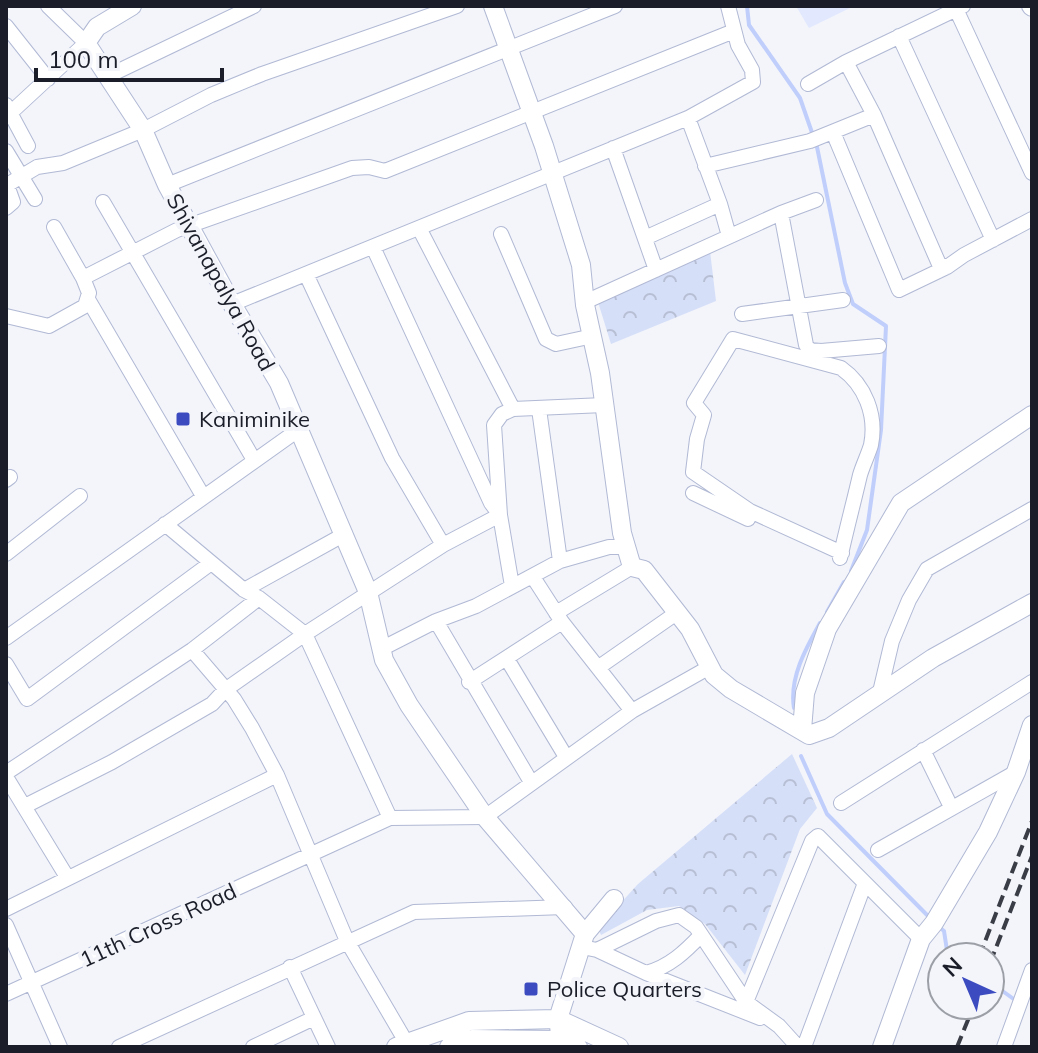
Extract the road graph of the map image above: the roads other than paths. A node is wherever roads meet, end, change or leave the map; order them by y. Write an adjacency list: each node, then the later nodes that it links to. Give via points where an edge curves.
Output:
1 (48, 6): 12 (street)
2 (132, 6): 12 (street, via 97,27)
3 (254, 6): 15 (street)
4 (457, 6): 22 (street, via 249,79)
5 (493, 6): 13 (street)
6 (615, 6): 13 (street)
7 (728, 6): 10 (street)
8 (960, 8): 11 (street); 29 (street)
9 (6, 26): 16 (street)
10 (734, 31): 19 (street); 21 (street, via 753,82)
11 (899, 36): 14 (street); 45 (street)
12 (86, 43): 15 (street, Shivanapalya Road); 16 (street)
13 (509, 49): 19 (street); 31 (street)
14 (846, 62): 17 (street); 20 (street)
15 (108, 76): 22 (street, Shivanapalya Road)
16 (48, 79): 18 (street)
17 (808, 84)
18 (8, 112): 24 (street)
19 (532, 113): 28 (street); 39 (street, via 385,171 352,168)
20 (874, 115): 23 (street); 48 (street, via 939,264)
21 (688, 118): 25 (street); 27 (street)
22 (143, 130): 30 (street); 31 (street, Shivanapalya Road)
23 (821, 137): 27 (street); 48 (street, via 899,290)
24 (28, 146)
25 (613, 148): 28 (street); 44 (street)
26 (6, 151): 30 (street)
27 (705, 166): 35 (street)
28 (552, 172): 41 (street); 54 (street, via 581,265)
29 (1032, 173)
30 (20, 176): 32 (street); 36 (street, via 7,185 13,202)
31 (167, 185): 39 (street, Shivanapalya Road)
32 (35, 199)
33 (816, 200): 37 (street)
34 (103, 202): 47 (street)
35 (720, 204): 43 (street); 44 (street)
36 (6, 208)
37 (781, 213): 43 (street); 56 (street)
38 (1032, 219): 45 (street)
39 (189, 225): 47 (street); 55 (street, Shivanapalya Road)
40 (54, 227): 51 (street)
41 (419, 228): 46 (street); 62 (street)
42 (501, 234): 59 (street, via 546,339 556,344)
43 (729, 236): 49 (street)
44 (645, 238): 49 (street)
45 (993, 240): 48 (street)
46 (373, 247): 50 (street); 72 (street)
47 (134, 252): 51 (street); 66 (street)
48 (947, 267)
49 (656, 270): 54 (street)
50 (306, 274): 55 (street); 75 (street, via 392,458)
51 (83, 278): 53 (street)
52 (843, 300): 56 (street)
53 (89, 301): 58 (street, via 49,326); 69 (street)
54 (585, 302): 59 (street)
55 (232, 304): 65 (street, Shivanapalya Road, via 279,383)
56 (799, 305): 57 (street); 60 (street, via 810,350)
57 (742, 314)
58 (6, 316)
59 (593, 336): 61 (street)
60 (879, 346)
61 (604, 405): 63 (street); 76 (street)
62 (513, 409): 63 (street); 72 (street, via 494,425)
63 (539, 409): 78 (street)
64 (1032, 415): 79 (street, via 901,503)
65 (298, 430): 66 (street); 74 (street, Shivanapalya Road)
66 (254, 460): 69 (street)
67 (693, 493): 71 (street)
68 (80, 496): 77 (street)
69 (203, 496): 73 (street)
70 (1032, 509): 102 (street, via 927,569 892,641)
71 (742, 512): 79 (street); 79 (street, via 693,472 704,415 694,403 733,339 841,368 866,395 871,445 863,464)
72 (500, 515): 75 (street); 83 (street)
73 (165, 524): 80 (street); 92 (street)
74 (345, 534): 84 (street); 85 (street, Shivanapalya Road)
75 (443, 545): 85 (street)
76 (626, 547): 78 (street); 81 (street)
77 (6, 554)
78 (560, 561): 82 (street)
79 (851, 562): 105 (street, via 813,665)
80 (211, 563): 84 (street); 98 (street, via 27,699)
81 (632, 567): 88 (street, via 644,570); 89 (street)
82 (533, 577): 83 (street); 89 (street)
83 (512, 586): 90 (street)
84 (244, 590): 86 (street)
85 (368, 592): 91 (street); 93 (street, Shivanapalya Road)
86 (259, 598): 91 (street); 94 (street)
87 (1032, 603): 102 (street)
88 (678, 612): 96 (street); 97 (street)
89 (559, 618): 95 (street); 96 (street)
90 (436, 621): 93 (street); 99 (street)
91 (305, 634): 101 (street); 116 (street)
92 (6, 638)
93 (381, 649): 115 (street, Shivanapalya Road, via 409,705)
94 (192, 650): 101 (street); 109 (street)
95 (507, 659): 99 (street); 107 (street)
96 (599, 667): 103 (street)
97 (708, 668): 103 (street); 105 (street, via 731,689)
98 (8, 670)
99 (469, 682): 111 (street)
100 (1032, 682): 106 (street)
101 (225, 690): 110 (street); 113 (street, via 212,704 156,738)
102 (880, 692): 105 (street, via 829,728 809,735)
103 (632, 711): 107 (street)
104 (1032, 725): 108 (street)
105 (802, 730)
106 (923, 750): 112 (street); 114 (street)
107 (566, 757): 111 (street)
108 (1016, 772): 114 (street); 126 (street, via 988,832)
109 (6, 775): 113 (street)
110 (277, 775): 118 (street); 119 (street)
111 (531, 782): 115 (street)
112 (841, 803)
113 (25, 806): 119 (street)
114 (951, 807): 117 (street)
115 (485, 817): 116 (street); 122 (street, Shivanapalya Road)
116 (390, 818): 118 (street, 11th Cross Road)
117 (878, 850)
118 (310, 855): 127 (street); 132 (street, 11th Cross Road)
119 (67, 877): 123 (street)
120 (865, 883): 126 (street); 134 (street, via 818,836 812,841); 147 (street)
121 (614, 899): 128 (street)
122 (565, 907): 127 (street, via 414,912); 128 (street, Shivanapalya Road)
123 (6, 909)
124 (6, 925): 132 (street)
125 (701, 935): 128 (street, via 679,915); 131 (street, via 662,969); 134 (street)
126 (921, 939): 148 (street)
127 (347, 941): 129 (street); 138 (street)
128 (588, 943): 131 (street); 136 (street)
129 (290, 967): 135 (street); 142 (street)
130 (1032, 970): 149 (street)
131 (646, 973): 137 (street)
132 (31, 983): 133 (street, 11th Cross Road); 141 (street)
133 (6, 994)
134 (746, 1002): 137 (street)
135 (314, 1018): 143 (street); 144 (street)
136 (558, 1019): 138 (street, via 469,1021); 140 (street); 145 (street)
137 (779, 1026): 146 (street)
138 (404, 1045)
139 (459, 1045): 140 (street, via 472,1039)
140 (567, 1045)
141 (60, 1047)
142 (119, 1047)
143 (253, 1047)
144 (328, 1047)
145 (619, 1047)
146 (798, 1047)
147 (804, 1047)
148 (882, 1047)
149 (1004, 1047)

